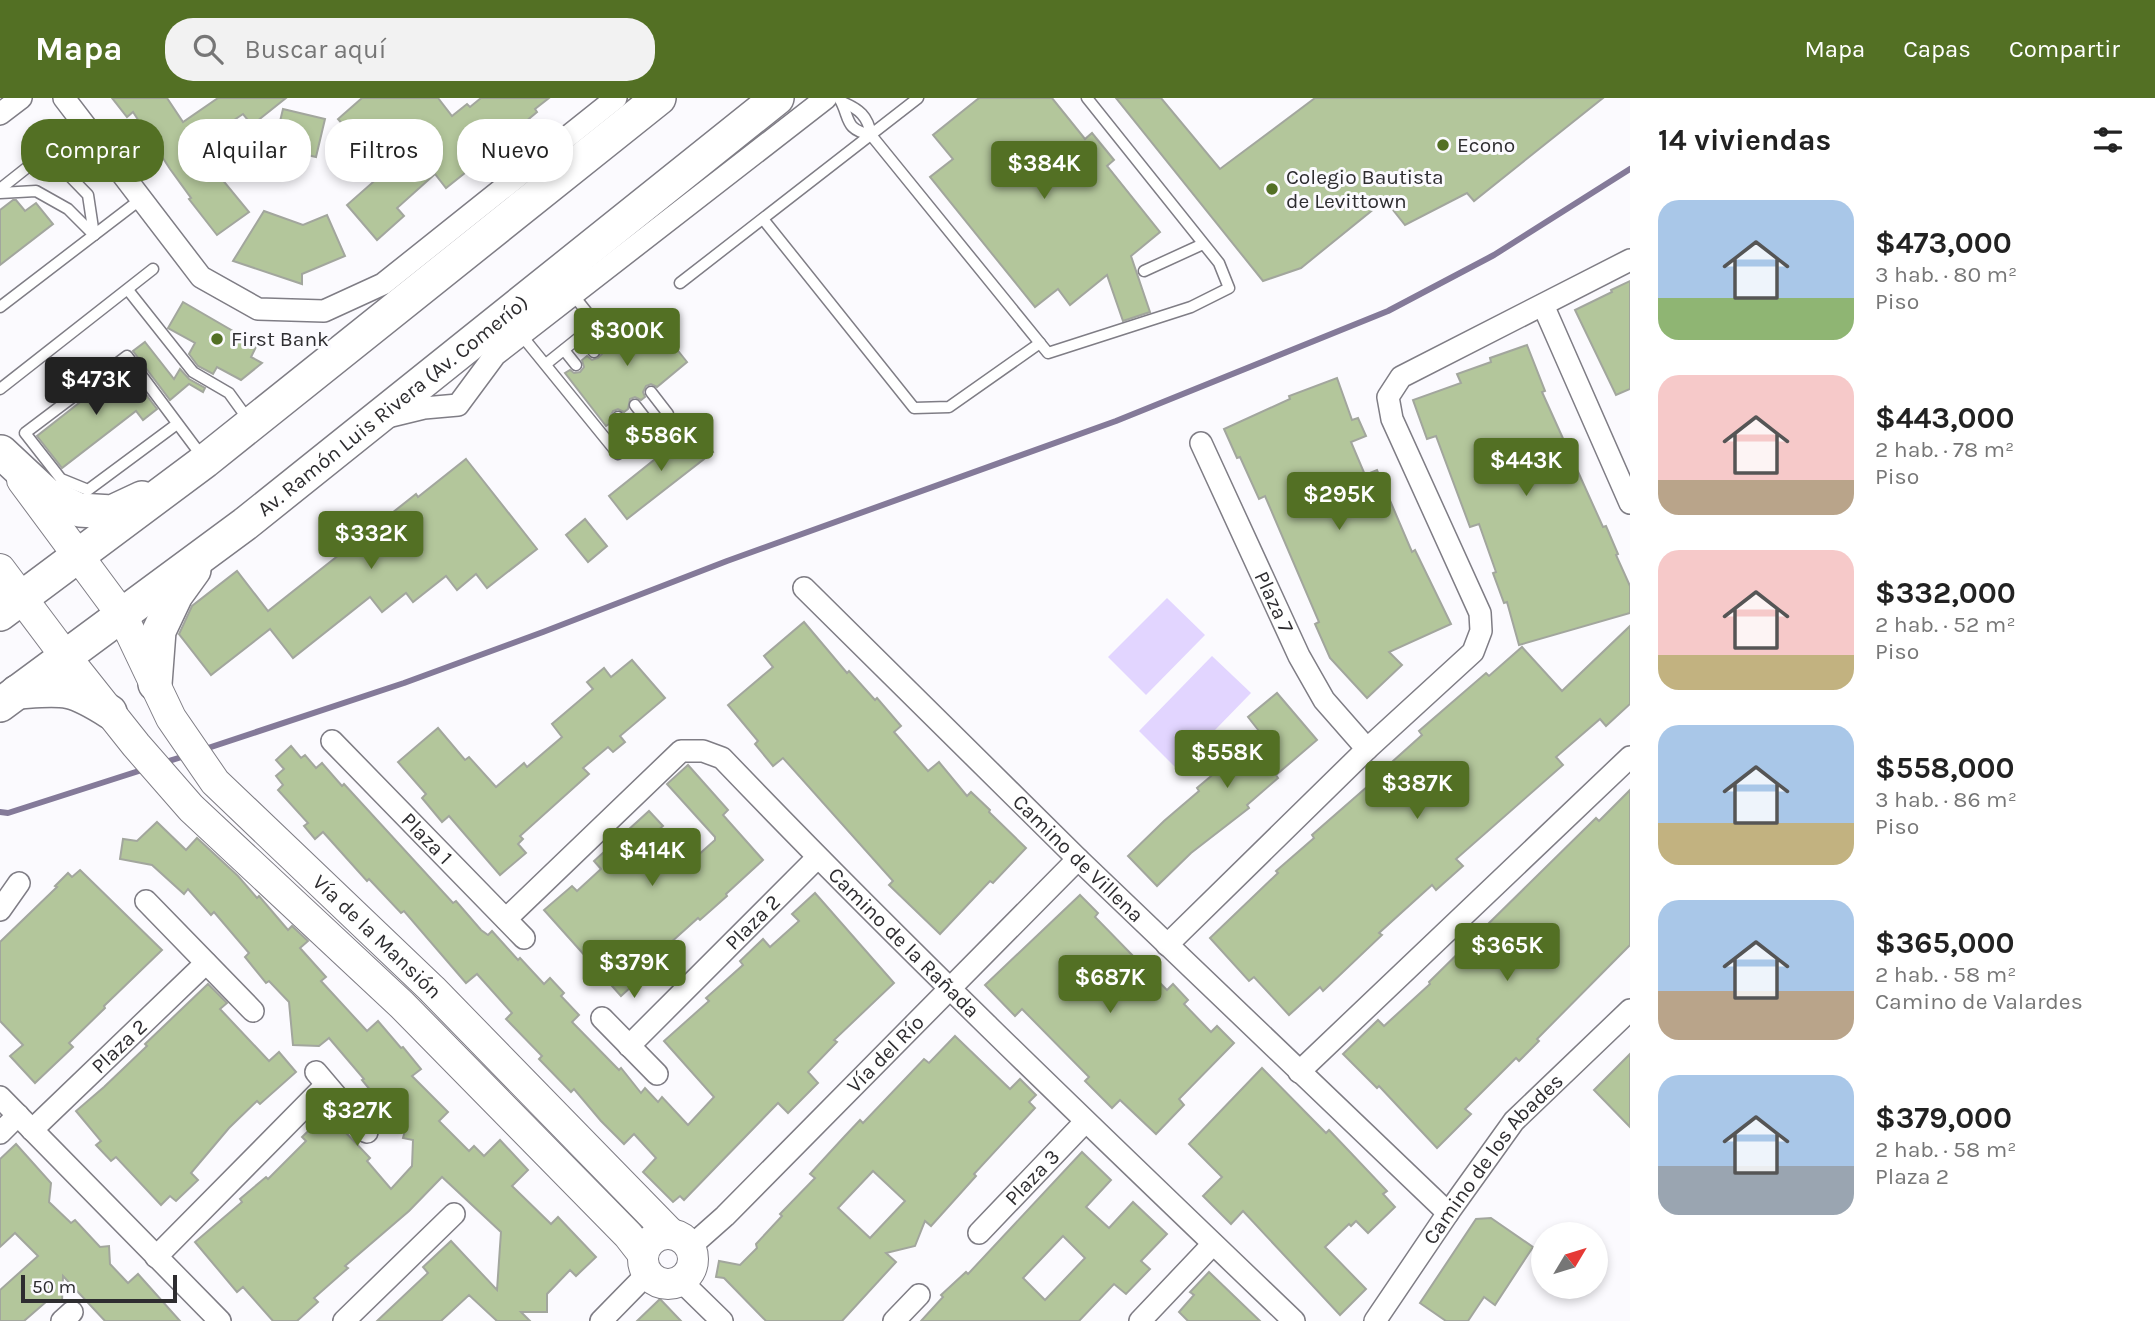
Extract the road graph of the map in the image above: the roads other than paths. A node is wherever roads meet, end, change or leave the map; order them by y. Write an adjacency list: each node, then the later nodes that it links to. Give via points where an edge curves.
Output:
1 (21, 98): 9 (street)
2 (64, 98): 12 (street)
3 (616, 98): 12 (street, via 383,284 324,312 258,309 201,277)
4 (659, 98): 39 (main road)
5 (777, 98): 37 (main road, Av. Ramón Luis Rivera (Av. Comerío))
6 (918, 98): 10 (lane)
7 (1087, 98): 15 (lane)
8 (836, 99): 10 (lane, via 857,108 868,121); 21 (street)
9 (0, 114)
10 (870, 135): 13 (lane); 28 (lane)
11 (0, 191): 14 (lane, via 36,191 68,209); 14 (lane, via 29,166 55,161 88,195)
12 (141, 199): 14 (lane)
13 (763, 219): 19 (lane); 28 (lane, via 914,408 949,407)
14 (94, 235): 23 (lane)
15 (1203, 244): 18 (lane); 28 (lane, via 1219,263 1229,288 1191,307 1048,353)
16 (1630, 260): 22 (street)
17 (153, 269): 20 (lane)
18 (1144, 271)
19 (680, 283)
20 (128, 290): 33 (lane); 39 (lane, via 193,372 229,393)
21 (574, 296): 24 (lane); 25 (street)
22 (1543, 305): 45 (street); 57 (street, via 1401,377 1388,397 1392,419 1480,613 1481,631 1474,652)
23 (0, 307)
24 (596, 324): 26 (lane); 27 (lane)
25 (522, 336): 31 (lane); 37 (street, via 495,355 458,405)
26 (581, 336): 29 (lane); 30 (lane)
27 (609, 340)
28 (1040, 343)
29 (564, 350): 31 (lane); 32 (lane)
30 (594, 352)
31 (546, 364): 41 (lane, via 618,454)
32 (576, 365)
33 (0, 389)
34 (651, 392): 40 (lane, via 668,414)
35 (635, 405): 40 (lane)
36 (618, 417): 41 (lane)
37 (374, 421): 46 (main road, Av. Ramón Luis Rivera (Av. Comerío))
38 (177, 424): 43 (lane, via 88,490 61,480); 43 (lane, via 127,356); 44 (lane)
39 (251, 425): 44 (main road)
40 (652, 427): 41 (lane)
41 (636, 441)
42 (1201, 443): 57 (street, Plaza 7, via 1299,656 1324,700)
43 (10, 444): 44 (main road, via 46,494 79,510 112,512); 47 (street, Vía de la Mansión)
44 (192, 471): 47 (main road)
45 (1630, 503)
46 (208, 551): 51 (main road, Av. Ramón Luis Rivera (Av. Comerío)); 53 (main road, via 176,595 159,631)
47 (78, 556): 50 (main road); 51 (street, Vía de la Mansión)
48 (0, 569): 50 (street, Vía de la Mansión)
49 (804, 588): 60 (street, Camino de Villena)
50 (11, 606): 52 (street, Vía de la Mansión)
51 (122, 615): 52 (main road, Av. Ramón Luis Rivera (Av. Comerío)); 53 (street, Vía de la Mansión)
52 (66, 657): 54 (main road, Av. Ramón Luis Rivera (Av. Comerío)); 55 (street, Vía de la Mansión)
53 (155, 684): 83 (street, Vía de la Mansión, via 171,718 215,782 432,989)
54 (8, 698): 55 (main road, via 65,689)
55 (110, 712): 86 (street, Vía de la Mansión, via 191,808 402,1005 628,1235)
56 (332, 741): 64 (street, Plaza 1)
57 (1367, 749): 66 (street)
58 (1630, 757): 73 (street)
59 (817, 858): 64 (street, Camino de la Rañada, via 722,758 703,751 681,751); 68 (street, Camino de la Rañada); 72 (street, Plaza 2)
60 (1078, 859): 66 (street, Camino de Villena); 68 (street, Vía del Río)
61 (19, 883): 63 (street)
62 (146, 901): 67 (street)
63 (0, 910)
64 (506, 919): 65 (street, Plaza 1)
65 (524, 937)
66 (1167, 945): 73 (street, Camino de Villena)
67 (206, 963): 69 (street); 77 (street, Plaza 2)
68 (950, 990): 76 (street, Camino de la Rañada); 83 (street, Vía del Río, via 725,1216)
69 (253, 1010)
70 (1630, 1010): 80 (street, Camino de los Abades, via 1514,1121)
71 (602, 1018): 72 (street)
72 (629, 1046): 74 (street)
73 (1299, 1072): 80 (street, Camino de Villena)
74 (657, 1074)
75 (0, 1097): 77 (street)
76 (1085, 1122): 82 (street, Plaza 3); 84 (street, Camino de la Rañada)
77 (25, 1123): 79 (street, Plaza 2); 85 (street)
78 (367, 1132): 85 (street, via 321,1079)
79 (0, 1133)
80 (1448, 1213): 96 (street, Camino de los Abades)
81 (454, 1214): 90 (street)
82 (979, 1233)
83 (680, 1240): 86 (street, via 658,1235 648,1242); 87 (street, via 694,1259)
84 (1213, 1244): 94 (street); 95 (street, Camino de la Rañada)
85 (156, 1257): 89 (street)
86 (645, 1264): 87 (street, via 663,1284); 91 (street)
87 (681, 1281): 92 (street)
88 (919, 1295): 93 (street)
89 (220, 1321)
90 (344, 1321)
91 (601, 1321)
92 (722, 1321)
93 (894, 1321)
94 (1140, 1321)
95 (1294, 1321)
96 (1375, 1321)

